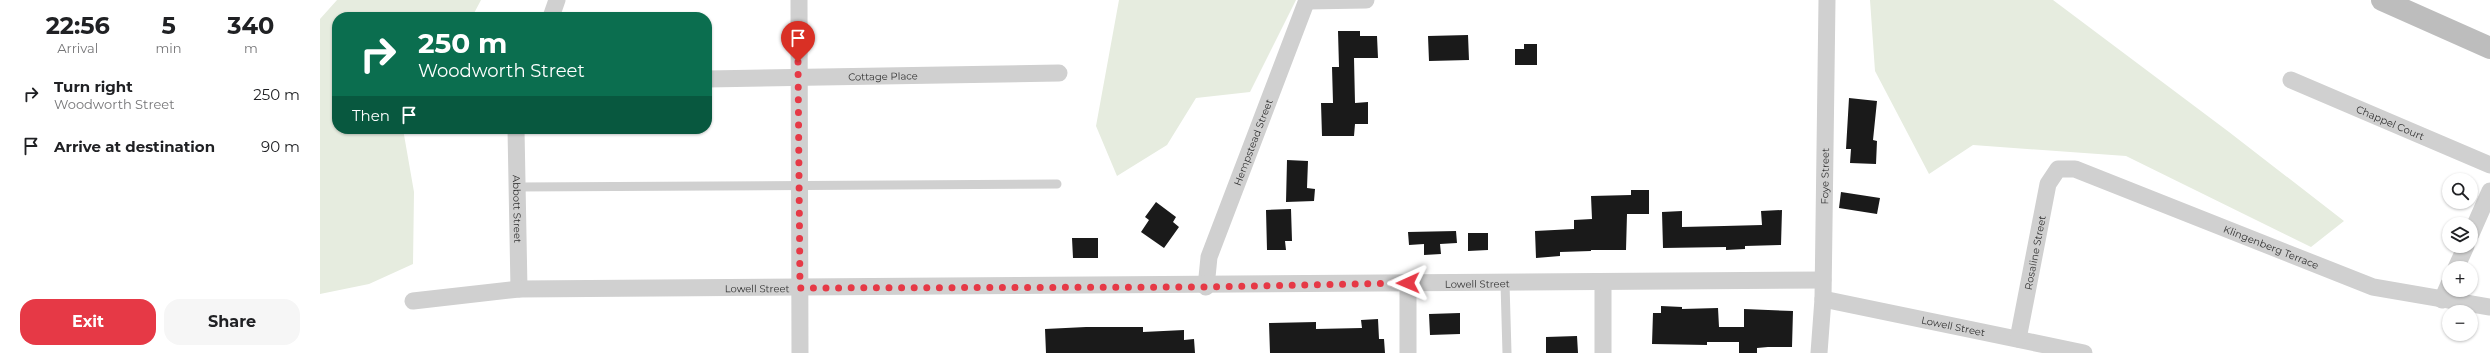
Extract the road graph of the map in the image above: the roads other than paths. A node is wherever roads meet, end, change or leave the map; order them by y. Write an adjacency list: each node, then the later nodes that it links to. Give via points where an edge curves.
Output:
1 (557, 0): 7 (street)
2 (799, 0): 11 (street)
3 (1307, 0): 4 (street); 25 (street, Hempstead Street, via 1209,257)
4 (1366, 0)
5 (1827, 0): 21 (street, Foye Street)
6 (2382, 0): 8 (main road)
7 (553, 12)
8 (2490, 48)
9 (1059, 73): 11 (street, Cottage Place)
10 (712, 78): 11 (street, Cottage Place)
11 (798, 78): 17 (street)
12 (2291, 80): 14 (street, Chappel Court)
13 (516, 134): 18 (street, Abbott Street)
14 (2490, 165)
15 (2058, 169): 30 (street, Klingenberg Terrace, via 2075,169 2373,287); 33 (street, Rosaline Street, via 2048,184)
16 (1057, 184): 17 (lane)
17 (799, 185): 18 (lane); 26 (street)
18 (516, 188): 27 (street, Abbott Street)
19 (2490, 191): 20 (street)
20 (2478, 218)
21 (1823, 280): 24 (street, Lowell Street); 29 (street, Foye Street)
22 (1408, 283): 23 (street, Lowell Street); 25 (street, Lowell Street); 35 (street)
23 (1505, 283): 24 (street, Lowell Street); 36 (lane)
24 (1603, 283): 37 (street)
25 (1206, 287): 26 (street, Lowell Street)
26 (800, 288): 27 (street, Lowell Street); 34 (street)
27 (518, 289): 31 (street, Lowell Street)
28 (2443, 297): 30 (street)
29 (1822, 299): 33 (street, Lowell Street); 38 (street, Foye Street)
30 (2442, 300): 32 (street, Klingenberg Terrace)
31 (413, 301)
32 (2490, 307)
33 (2018, 339): 39 (street, Lowell Street)
34 (800, 353)
35 (1408, 353)
36 (1507, 353)
37 (1603, 353)
38 (1819, 353)
39 (2084, 353)

